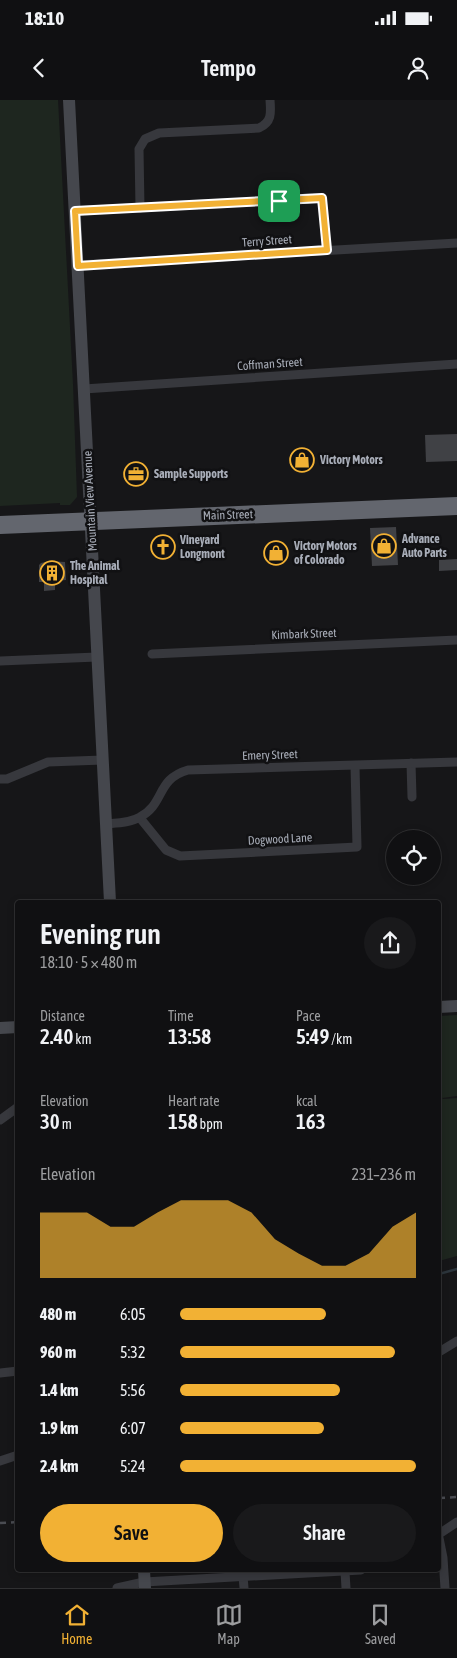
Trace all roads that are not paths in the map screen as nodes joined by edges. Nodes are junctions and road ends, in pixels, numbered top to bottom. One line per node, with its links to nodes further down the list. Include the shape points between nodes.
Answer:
1 (69, 100): 4 (street, Mountain View Avenue)
2 (270, 100): 3 (street, via 270,118 265,126 259,128 158,133 145,139 139,150)
3 (140, 208): 4 (street); 6 (street, via 322,198)
4 (75, 211): 7 (street, Mountain View Avenue)
5 (457, 243): 6 (street, Terry Street)
6 (327, 250): 7 (street, Terry Street)
7 (78, 266): 9 (street, Mountain View Avenue)
8 (457, 364): 9 (street, Coffman Street)
9 (84, 389): 11 (street, Mountain View Avenue)
10 (457, 506): 11 (highway, Main Street)
11 (91, 521): 12 (highway, Main Street); 15 (street, Mountain View Avenue)
12 (0, 525)
13 (457, 640): 14 (street, Kimbark Street)
14 (152, 654)
15 (98, 657): 16 (street); 17 (street, Mountain View Avenue)
16 (0, 662)
17 (103, 760): 21 (street, via 48,762); 24 (street, Mountain View Avenue)
18 (457, 762): 19 (street, Emery Street)
19 (411, 763): 20 (street, Emery Street); 22 (street)
20 (354, 766): 23 (street, Emery Street, via 188,770 168,780 155,803); 23 (street, Dogwood Lane, via 357,847 180,856 166,850)
21 (0, 779)
22 (412, 797)
23 (140, 818): 24 (street)
24 (106, 824): 25 (street, Mountain View Avenue)
25 (110, 900)
26 (457, 1006): 27 (street)
27 (441, 1007)
28 (15, 1027): 29 (street)
29 (0, 1028)
30 (15, 1109): 31 (street)
31 (0, 1120)
32 (457, 1340): 33 (street)
33 (441, 1351)
34 (15, 1371): 35 (street)
35 (0, 1373)
36 (15, 1456): 37 (street)
37 (0, 1461)
38 (457, 1522): 39 (street)
39 (441, 1534)
40 (441, 1547): 47 (street)
41 (345, 1572): 42 (street); 46 (street)
42 (244, 1576): 43 (street); 45 (street)
43 (144, 1580): 44 (street)
44 (117, 1588)
45 (244, 1588)
46 (346, 1588)
47 (445, 1588)

